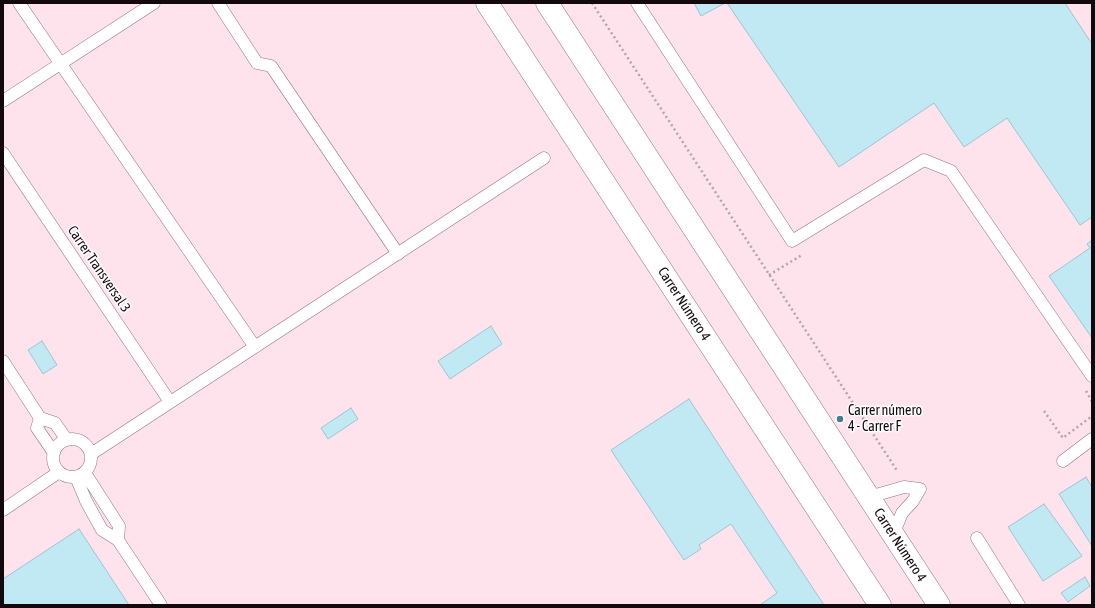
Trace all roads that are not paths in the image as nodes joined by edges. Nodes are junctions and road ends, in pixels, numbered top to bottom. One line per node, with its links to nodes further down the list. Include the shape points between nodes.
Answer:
1 (19, 3): 7 (lane)
2 (154, 3): 7 (lane)
3 (218, 3): 11 (lane, via 258,63 271,66)
4 (488, 3): 29 (street, Carrer Número 4)
5 (547, 3): 24 (street, Carrer Número 4)
6 (637, 3): 14 (lane, via 792,241 924,160 951,172)
7 (61, 64): 8 (lane); 12 (lane)
8 (3, 101)
9 (3, 153): 15 (lane, Carrer Transversal 3)
10 (544, 158): 11 (lane)
11 (398, 254): 12 (lane)
12 (255, 347): 15 (lane)
13 (3, 361): 16 (lane)
14 (1092, 376)
15 (170, 402): 20 (lane)
16 (40, 418): 18 (lane, via 55,423); 19 (lane, via 37,428)
17 (1092, 439): 21 (lane)
18 (67, 440): 19 (lane, via 59,445); 20 (lane, via 80,441)
19 (54, 453): 22 (lane, via 54,463)
20 (91, 454): 23 (lane, via 91,464)
21 (1063, 461)
22 (59, 472): 23 (lane, via 66,477); 25 (lane)
23 (80, 475): 28 (lane, via 86,501 102,530 118,540)
24 (869, 497): 26 (street, Carrer Número 4); 26 (lane, via 904,487 920,489 902,512)
25 (3, 510)
26 (893, 535): 30 (street, Carrer Número 4)
27 (976, 538): 31 (lane)
28 (161, 605)
29 (880, 605)
30 (939, 605)
31 (1019, 605)

